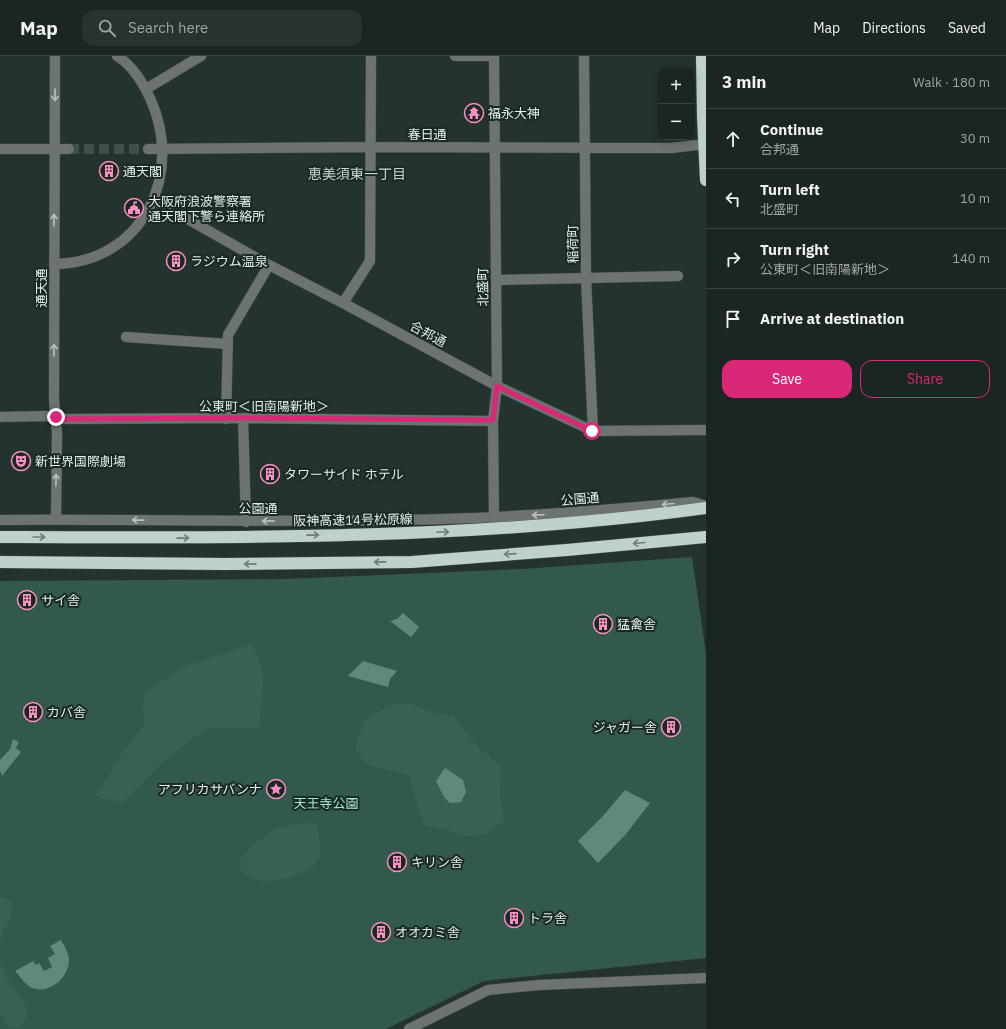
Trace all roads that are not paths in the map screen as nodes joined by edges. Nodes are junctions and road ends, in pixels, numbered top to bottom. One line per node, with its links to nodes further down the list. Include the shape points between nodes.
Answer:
1 (55, 56): 17 (street, 通天通, one-way to 17)
2 (117, 56): 9 (street, via 138,76)
3 (201, 56): 9 (street)
4 (371, 56): 11 (street)
5 (455, 56): 6 (street)
6 (494, 56): 12 (street, 北盛町)
7 (584, 56): 14 (street, 稲荷町)
8 (702, 56): 10 (highway)
9 (146, 89): 13 (street, via 158,118)
10 (706, 144): 14 (street, 春日通, via 671,148); 19 (highway)
11 (370, 147): 12 (street, 春日通); 13 (street, 春日通); 26 (street, via 370,261)
12 (495, 147): 14 (street, 春日通); 25 (street, 北盛町)
13 (163, 148): 16 (street, 春日通); 20 (street, via 159,187)
14 (585, 148): 24 (street, 稲荷町)
15 (0, 149): 17 (street)
16 (148, 149)
17 (54, 150): 18 (street); 21 (street, 通天通, one-way to 17)
18 (69, 150)
19 (706, 180)
20 (154, 200): 21 (street, via 134,230 120,243 102,254 79,261); 22 (street, 合邦通)
21 (54, 264): 31 (street, 通天通, one-way to 21)
22 (269, 265): 26 (street, 合邦通); 28 (street, via 228,335)
23 (678, 276): 24 (street)
24 (586, 278): 25 (street); 36 (street, 稲荷町)
25 (496, 280): 29 (street, 北盛町)
26 (343, 303): 29 (street, 合邦通)
27 (126, 338): 28 (street)
28 (228, 344): 33 (street)
29 (497, 386): 34 (street, 北盛町); 36 (street, 合邦通)
30 (0, 417): 31 (street, 公東町＜旧南陽新地＞)
31 (56, 417): 33 (street, 公東町＜旧南陽新地＞); 39 (street, 通天通, one-way to 31)
32 (243, 418): 33 (street, 公東町＜旧南陽新地＞); 34 (street, 公東町＜旧南陽新地＞); 41 (street)
33 (226, 419)
34 (493, 420): 38 (street, 北盛町)
35 (706, 430): 36 (street, 合邦通)
36 (592, 431)
37 (706, 507): 38 (street, 公園通, one-way to 38, via 693,502); 42 (highway, 阪神高速14号松原線, one-way to 37, via 174,538 488,530 566,524)
38 (494, 517): 41 (street, 公園通, one-way to 41)
39 (56, 519): 40 (street, 公園通); 41 (street, 公園通, one-way to 39)
40 (0, 520)
41 (246, 522)
42 (0, 536)
43 (706, 537): 44 (highway, one-way to 44, via 412,562)
44 (0, 562)
45 (706, 978): 46 (street, via 539,985 488,990)
46 (409, 1029)

